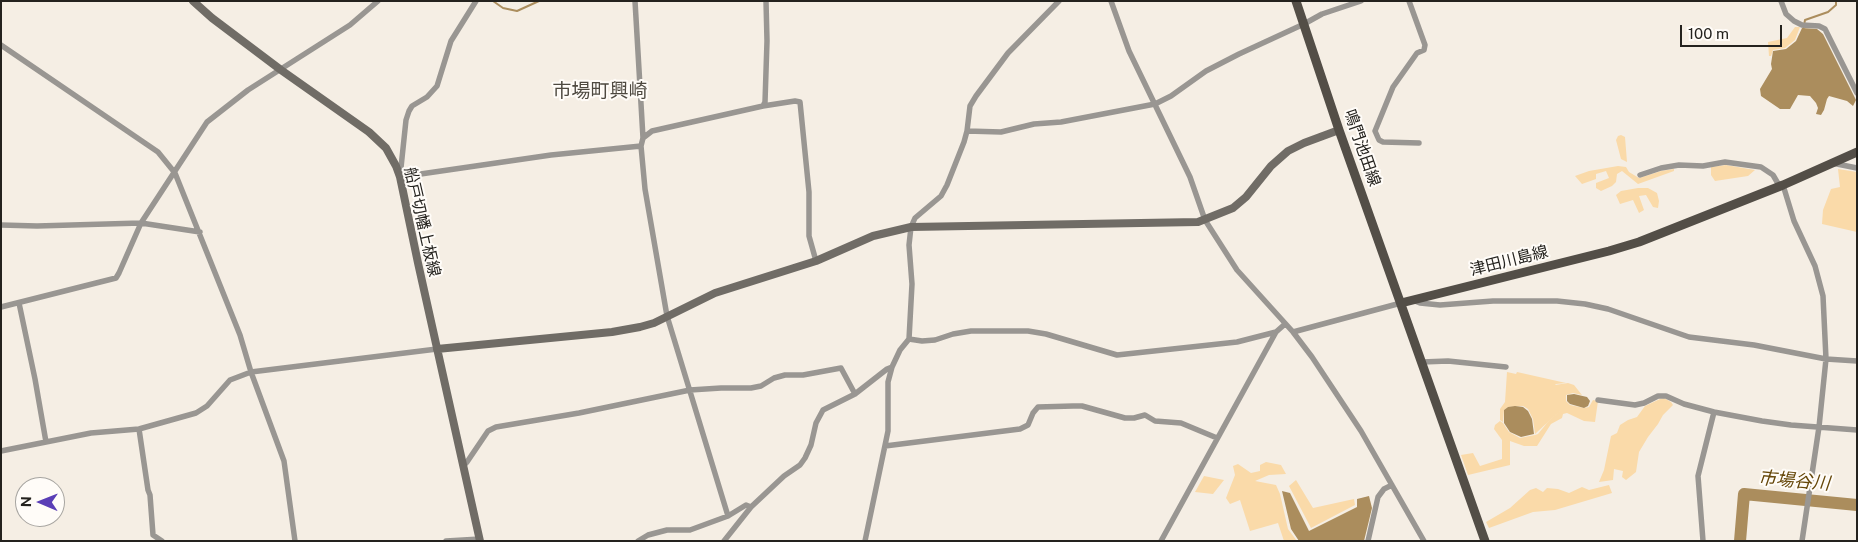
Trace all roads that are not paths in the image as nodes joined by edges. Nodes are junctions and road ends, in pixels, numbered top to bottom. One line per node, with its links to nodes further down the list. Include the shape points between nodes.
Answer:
1 (193, 1): 14 (street, 船戸切幡上板線)
2 (378, 1): 14 (street, via 350,25)
3 (476, 1): 27 (street, via 451,41 437,86 409,111)
4 (635, 1): 20 (street)
5 (766, 1): 17 (street)
6 (1111, 1): 16 (street, via 1129,51)
7 (1296, 1): 12 (main road, 鳴門池田線)
8 (1360, 1): 12 (street)
9 (1409, 1): 21 (street, via 1424,50 1417,53 1392,87 1374,131 1383,142)
10 (1782, 1): 15 (street, via 1786,14 1794,21 1825,29)
11 (1056, 2): 19 (street, via 1008,53 976,96 968,114)
12 (1304, 24): 16 (street, via 1206,70); 18 (main road, 鳴門池田線)
13 (1, 45): 26 (street, via 158,152)
14 (282, 70): 26 (street, via 248,90 208,122); 27 (street, 船戸切幡上板線, via 369,132 386,148)
15 (1856, 91)
16 (1155, 104): 19 (street, via 1001,132); 30 (street, via 1190,177)
17 (763, 106): 20 (street, via 652,131); 35 (street, via 800,102 809,192 809,236)
18 (1339, 130): 30 (street, via 1288,151 1233,208); 38 (main road, 鳴門池田線)
19 (968, 131): 33 (street, via 941,196 915,218)
20 (643, 138): 22 (street)
21 (1419, 143)
22 (641, 146): 27 (street); 40 (street, via 645,189)
23 (1857, 152): 24 (main road, 津田川島線)
24 (1832, 163): 25 (street); 29 (main road, 津田川島線)
25 (1857, 168)
26 (175, 172): 31 (street); 34 (street)
27 (400, 176): 45 (street, 船戸切幡上板線)
28 (1640, 176): 29 (street, via 1661,168 1724,162 1762,167)
29 (1782, 186): 36 (main road, 津田川島線, via 1617,249); 46 (street, via 1815,266 1823,296)
30 (1205, 220): 33 (street, via 1190,223); 41 (street, via 1237,270)
31 (141, 223): 32 (street); 34 (street); 37 (street, via 116,278)
32 (1, 225)
33 (911, 227): 35 (street, via 873,236); 44 (street)
34 (200, 232): 51 (street)
35 (816, 261): 40 (street, via 715,293)
36 (1413, 300): 38 (main road, 津田川島線); 46 (street, via 1440,305 1502,301 1585,304 1689,337)
37 (19, 303): 39 (street); 60 (street)
38 (1402, 303): 43 (street); 48 (main road)
39 (1, 307)
40 (667, 316): 45 (street, via 640,327 612,332); 52 (street)
41 (1285, 324): 42 (street); 43 (street)
42 (1276, 332): 44 (street, via 1237,342 1117,356 1028,331 971,331 936,340); 59 (street)
43 (1293, 332): 64 (street, via 1361,431)
44 (909, 339): 50 (street)
45 (437, 349): 51 (street); 63 (street, 船戸切幡上板線)
46 (1826, 359): 47 (street); 56 (street)
47 (1857, 361)
48 (1422, 362): 49 (street); 77 (main road)
49 (1506, 366)
50 (892, 368): 53 (street); 61 (street, via 888,382)
51 (251, 372): 57 (street, via 230,380 207,406 196,412); 69 (street, via 284,461)
52 (690, 390): 53 (street, via 751,388 785,375 840,368); 63 (street, via 496,427 488,430); 66 (street)
53 (855, 394): 65 (street, via 824,410 800,465)
54 (1598, 400): 55 (street, via 1635,405 1666,396)
55 (1714, 412): 56 (street); 78 (street, via 1698,476)
56 (1819, 427): 58 (street); 79 (street)
57 (139, 429): 60 (street, via 91,433); 68 (street, via 153,535)
58 (1857, 430)
59 (1217, 438): 61 (street, via 1188,425 1155,421 1145,416 1125,418 1072,406 1038,407 1028,426 1020,429); 74 (street)
60 (46, 442): 62 (street)
61 (885, 446): 73 (street)
62 (1, 451)
63 (463, 466): 67 (street, 船戸切幡上板線)
64 (1392, 485): 75 (street, via 1378,497); 76 (street)
65 (751, 507): 66 (street, via 746,505); 72 (street)
66 (728, 516): 71 (street, via 690,530 666,530)
67 (480, 540): 70 (street)
68 (162, 541)
69 (295, 541)
70 (446, 541)
71 (638, 541)
72 (724, 541)
73 (865, 541)
74 (1161, 541)
75 (1368, 541)
76 (1424, 541)
77 (1485, 541)
78 (1703, 541)
79 (1802, 541)

